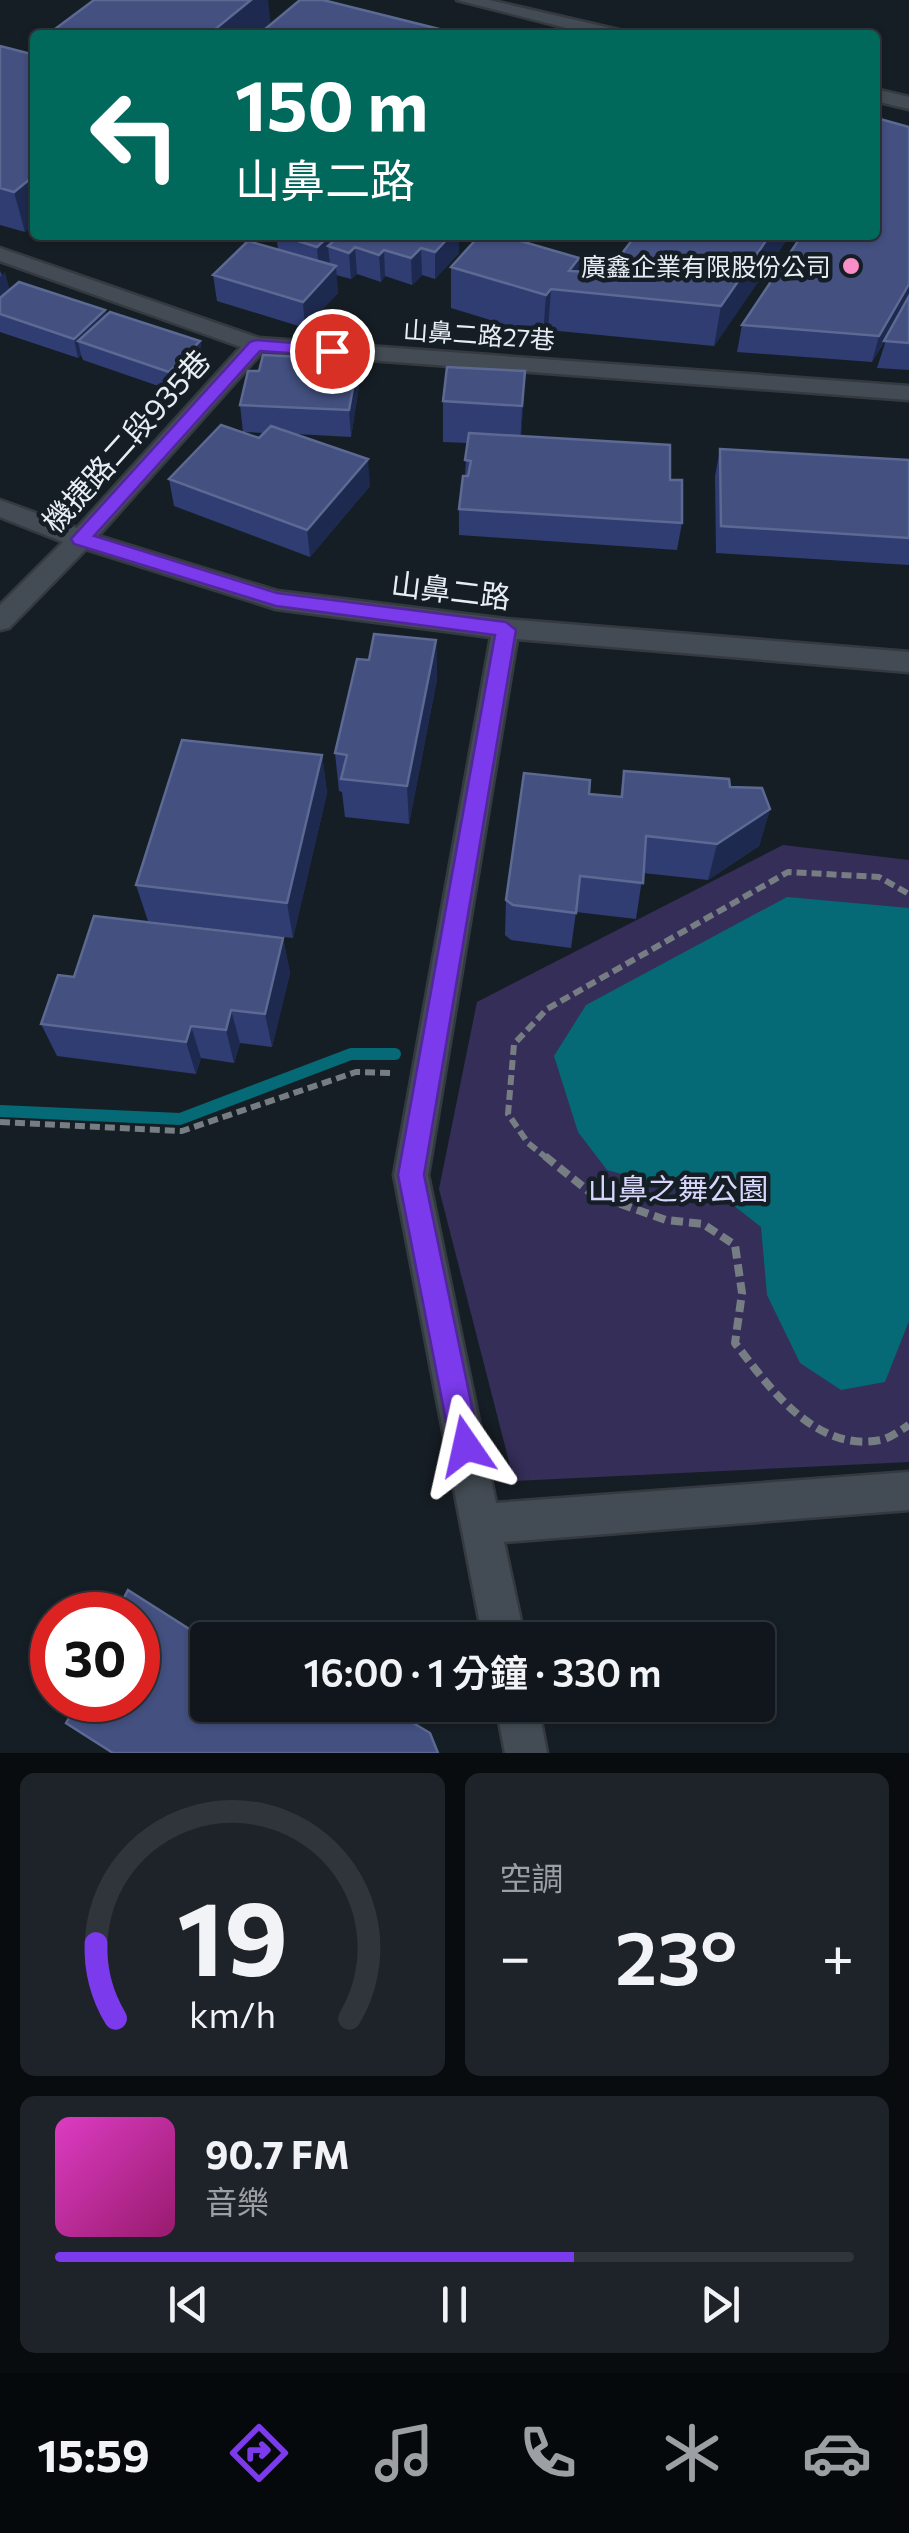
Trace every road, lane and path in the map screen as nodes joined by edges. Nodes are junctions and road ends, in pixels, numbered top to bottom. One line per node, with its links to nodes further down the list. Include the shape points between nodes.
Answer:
1 (466, 0): 2 (street)
2 (551, 28)
3 (880, 96): 4 (street)
4 (909, 103)
5 (0, 254): 6 (street, 山鼻二路27巷)
6 (256, 346): 7 (street, 山鼻二路27巷); 9 (street, 機捷路二段935巷)
7 (909, 393)
8 (0, 508): 9 (street, 山鼻二路)
9 (81, 539): 10 (street, 機捷路二段935巷); 11 (street, 山鼻二路, via 276,600)
10 (0, 621)
11 (506, 630): 12 (street, 山鼻二路); 14 (street)
12 (909, 662)
13 (909, 894): 16 (path, via 879,877 788,872 547,1009 514,1044 508,1114 528,1143 592,1194 666,1220 703,1224 735,1245 742,1293 735,1343 786,1408 843,1439 882,1440)
14 (428, 1075): 15 (path, via 356,1072 182,1131); 18 (street, via 411,1175)
15 (0, 1122)
16 (909, 1425)
17 (909, 1491): 18 (street)
18 (481, 1524): 19 (street)
19 (500, 1622)
20 (520, 1722): 21 (street)
21 (526, 1753)

